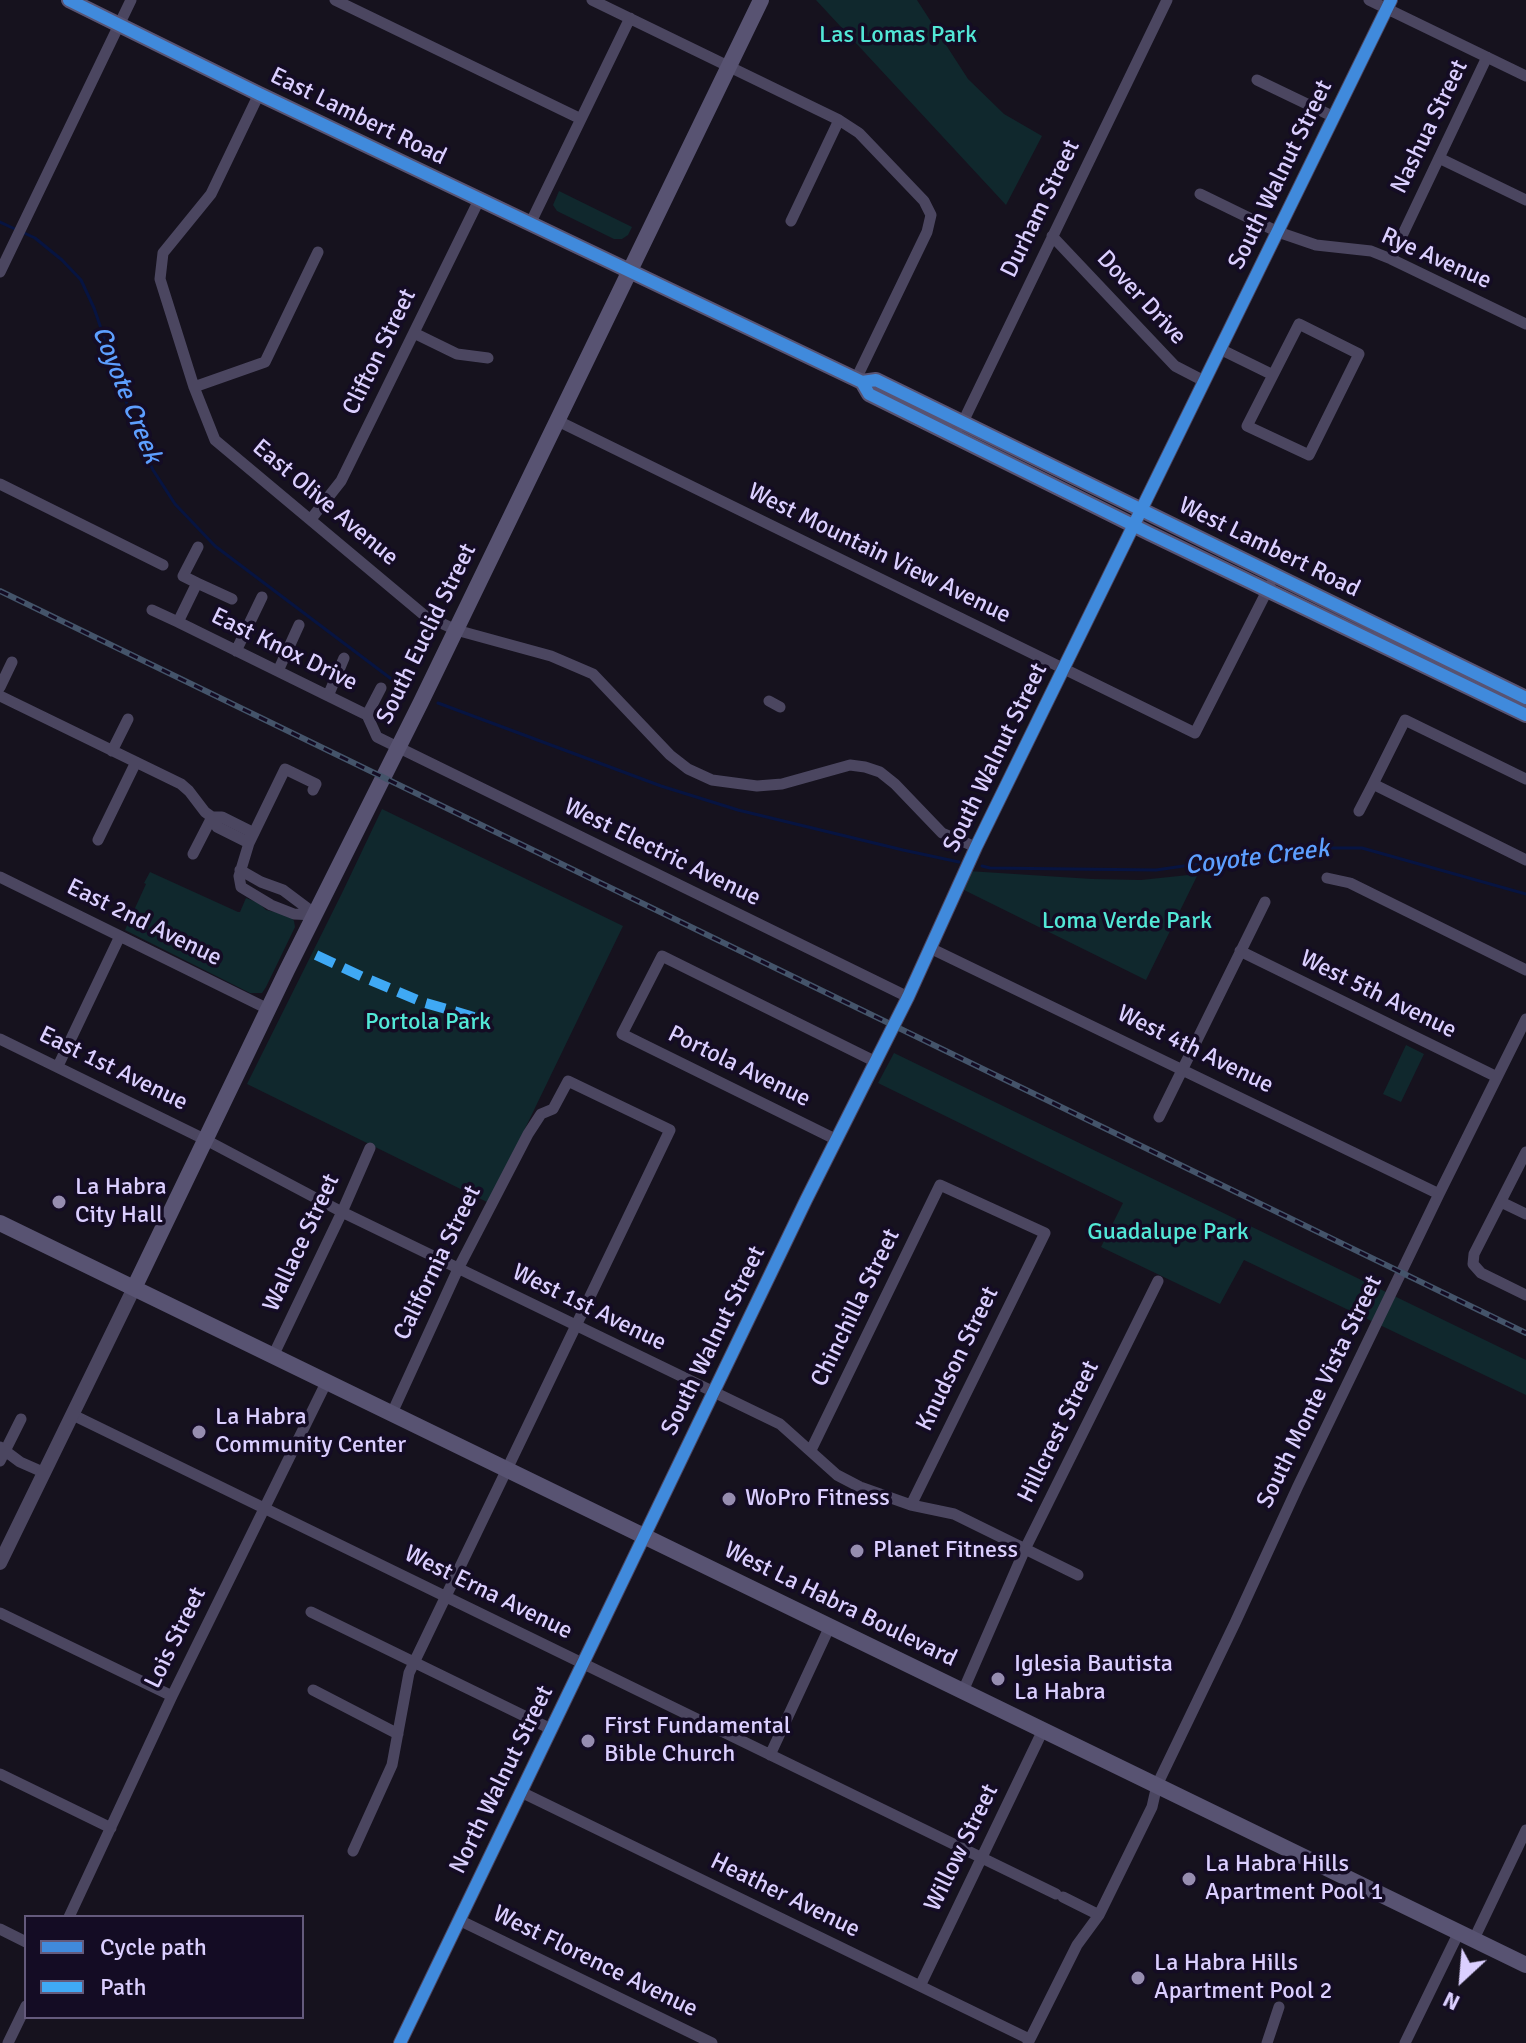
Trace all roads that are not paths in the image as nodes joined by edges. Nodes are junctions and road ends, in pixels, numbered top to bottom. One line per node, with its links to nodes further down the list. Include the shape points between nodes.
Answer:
1 (69, 0): 10 (main road, East Lambert Road)
2 (131, 0): 10 (street)
3 (335, 0): 17 (street)
4 (592, 0): 9 (street)
5 (761, 0): 12 (main road, South Euclid Street)
6 (1167, 0): 26 (street, Durham Street)
7 (1369, 0): 8 (street)
8 (1389, 4): 11 (street); 16 (street, South Walnut Street)
9 (630, 18): 12 (street); 17 (street)
10 (118, 25): 15 (main road, East Lambert Road); 30 (street)
11 (1487, 57): 13 (street); 19 (street, Nashua Street)
12 (729, 67): 18 (street); 29 (main road, South Euclid Street)
13 (1526, 76)
14 (1257, 80): 16 (street)
15 (259, 94): 21 (main road, East Lambert Road); 38 (street, East Olive Avenue, via 211,194 163,253 160,279)
16 (1334, 117): 25 (street, South Walnut Street)
17 (581, 119): 24 (street)
18 (839, 120): 23 (street); 36 (street, via 859,133 931,215)
19 (1439, 158): 22 (street); 28 (street, Nashua Street)
20 (1200, 194): 25 (street, Rye Avenue)
21 (479, 200): 24 (main road, East Lambert Road); 32 (street, Clifton Street)
22 (1526, 200)
23 (791, 221)
24 (530, 224): 29 (main road, East Lambert Road)
25 (1278, 232): 28 (street, Rye Avenue); 33 (street, South Walnut Street)
26 (1052, 236): 37 (street, Dover Drive, via 1175,366); 40 (street, Durham Street)
27 (318, 252): 38 (street, via 265,362)
28 (1391, 259): 31 (street, Rye Avenue)
29 (630, 271): 36 (main road, West Lambert Road); 39 (main road, South Euclid Street)
30 (0, 272)
31 (1526, 324)
32 (414, 333): 34 (street, via 457,354); 43 (street, Clifton Street, via 341,481)
33 (1220, 349): 35 (street); 37 (street, South Walnut Street)
34 (488, 358)
35 (1273, 375): 35 (street, via 1247,426 1309,455 1359,354 1299,324)
36 (859, 380): 40 (main road, West Lambert Road, via 869,394)
37 (1204, 381): 42 (street, South Walnut Street)
38 (194, 387): 43 (street, East Olive Avenue, via 215,440)
39 (558, 421): 53 (main road, South Euclid Street); 57 (street, West Mountain View Avenue)
40 (959, 430): 42 (main road, West Lambert Road)
41 (0, 484): 45 (street)
42 (1138, 518): 47 (main road, West Lambert Road); 57 (street, South Walnut Street)
43 (311, 519): 53 (street, East Olive Avenue, via 424,615)
44 (198, 547): 46 (street, East Knox Drive, via 183,576)
45 (163, 565)
46 (197, 583): 49 (street); 51 (street, East Knox Drive)
47 (1271, 583): 57 (street, West Mountain View Avenue, via 1195,733); 63 (main road, West Lambert Road); 65 (main road, West Lambert Road)
48 (262, 597): 54 (street)
49 (232, 599)
50 (152, 610): 51 (street)
51 (178, 622): 54 (street, East Knox Drive)
52 (299, 625): 58 (street)
53 (456, 630): 67 (main road, South Euclid Street); 77 (street, East Olive Avenue, via 551,656 593,674 670,755 712,780 782,784 850,765 865,767 895,784 942,833)
54 (236, 651): 58 (street, East Knox Drive)
55 (344, 658): 62 (street)
56 (12, 662): 59 (street)
57 (1064, 670): 77 (street, South Walnut Street)
58 (278, 671): 62 (street, East Knox Drive)
59 (0, 687)
60 (381, 688): 64 (street)
61 (0, 696): 68 (street)
62 (328, 696): 64 (street, East Knox Drive)
63 (1526, 698)
64 (367, 715): 67 (street, East Knox Drive, via 377,737)
65 (1526, 715)
66 (128, 719): 68 (street)
67 (398, 748): 84 (main road, South Euclid Street); 89 (street, West Electric Avenue)
68 (112, 751): 69 (street)
69 (136, 762): 74 (street, via 181,784); 76 (street)
70 (1526, 779): 71 (street, via 1405,720)
71 (1373, 784): 73 (street); 79 (street)
72 (313, 790): 75 (street, via 316,784 285,769)
73 (1359, 811)
74 (212, 817): 75 (street, via 222,817); 78 (street)
75 (252, 838): 80 (street)
76 (98, 840)
77 (976, 847): 86 (street, South Walnut Street)
78 (193, 854)
79 (1526, 860)
80 (240, 870): 84 (street, via 283,890); 84 (street, via 241,887 247,891 294,914)
81 (0, 877): 85 (street, East 2nd Avenue)
82 (1327, 878): 88 (street, via 1350,883)
83 (1265, 902): 87 (street)
84 (315, 915): 90 (main road, South Euclid Street)
85 (120, 936): 90 (street, East 2nd Avenue); 94 (street)
86 (930, 948): 89 (street, South Walnut Street); 95 (street, West 4th Avenue)
87 (1240, 951): 95 (street); 96 (street, West 5th Avenue)
88 (1526, 970)
89 (908, 997): 93 (street, South Walnut Street)
90 (268, 1009): 98 (main road, South Euclid Street)
91 (1526, 1019): 96 (street, South Monte Vista Street)
92 (0, 1039): 94 (street, East 1st Avenue)
93 (876, 1062): 99 (street, South Walnut Street); 99 (street, Portola Avenue, via 662,956 622,1034)
94 (58, 1066): 98 (street, East 1st Avenue)
95 (1183, 1069): 97 (street); 102 (street, West 4th Avenue)
96 (1497, 1077): 102 (street, South Monte Vista Street)
97 (1159, 1117)
98 (206, 1140): 104 (street, West 1st Avenue); 110 (main road, South Euclid Street)
99 (837, 1140): 115 (street, South Walnut Street)
100 (370, 1148): 104 (street, Wallace Street)
101 (1526, 1152): 103 (street)
102 (1439, 1194): 143 (street, South Monte Vista Street)
103 (1501, 1202): 105 (street); 111 (street, via 1473,1264)
104 (342, 1212): 108 (street, West 1st Avenue); 113 (street, Wallace Street)
105 (1526, 1214)
106 (0, 1223): 110 (main road, West La Habra Boulevard)
107 (1045, 1233): 119 (street, Chinchilla Street, via 940,1185); 123 (street, Knudson Street)
108 (458, 1269): 112 (street, West 1st Avenue); 112 (street, California Street, via 528,1134 541,1114 553,1109 568,1081 670,1130); 116 (street, California Street)
109 (1158, 1281): 126 (street, Hillcrest Street)
110 (134, 1288): 113 (main road, West La Habra Boulevard); 117 (street)
111 (1526, 1295)
112 (576, 1326): 115 (street, West 1st Avenue); 121 (street)
113 (273, 1356): 114 (main road, West La Habra Boulevard)
114 (327, 1381): 116 (main road, West La Habra Boulevard); 124 (street, Lois Street)
115 (714, 1393): 119 (street, West 1st Avenue, via 780,1424); 125 (street, South Walnut Street)
116 (392, 1413): 121 (main road, West La Habra Boulevard)
117 (73, 1415): 122 (street); 124 (street, West Erna Avenue)
118 (21, 1419): 120 (street)
119 (811, 1450): 123 (street, West 1st Avenue, via 837,1475)
120 (2, 1453): 122 (street)
121 (507, 1469): 125 (main road, West La Habra Boulevard); 129 (street)
122 (45, 1473): 127 (street)
123 (911, 1505): 126 (street, West 1st Avenue, via 954,1514)
124 (264, 1509): 129 (street, West Erna Avenue); 137 (street, Lois Street)
125 (644, 1536): 132 (main road, West La Habra Boulevard); 134 (street, North Walnut Street)
126 (1025, 1549): 128 (street, West 1st Avenue); 136 (street, Hillcrest Street)
127 (0, 1563)
128 (1078, 1575)
129 (446, 1598): 133 (street); 134 (street, West Erna Avenue)
130 (311, 1612): 133 (street)
131 (0, 1613): 137 (street)
132 (830, 1626): 136 (main road, West La Habra Boulevard); 141 (street)
133 (414, 1662): 138 (street); 140 (street)
134 (582, 1663): 138 (street, North Walnut Street); 141 (street, West Erna Avenue)
135 (313, 1690): 140 (street)
136 (963, 1691): 139 (main road, West La Habra Boulevard)
137 (172, 1696): 145 (street, Lois Street)
138 (551, 1729): 144 (street, North Walnut Street)
139 (1043, 1730): 143 (main road, West La Habra Boulevard); 148 (street, Willow Street)
140 (398, 1734): 147 (street, via 392,1765)
141 (770, 1755): 148 (street, West Erna Avenue)
142 (0, 1774): 145 (street)
143 (1157, 1785): 150 (street, South Monte Vista Street, via 1152,1807); 153 (main road, West La Habra Boulevard)
144 (521, 1792): 151 (street, North Walnut Street); 156 (street, Heather Avenue)
145 (111, 1828): 149 (street, Lois Street)
146 (1526, 1830): 153 (street)
147 (353, 1851)
148 (981, 1858): 150 (street, West Erna Avenue); 156 (street, Willow Street)
149 (70, 1915)
150 (1099, 1915): 159 (street, South Monte Vista Street, via 1077,1945)
151 (459, 1920): 161 (street, North Walnut Street); 162 (street, West Florence Avenue)
152 (0, 1929): 154 (street)
153 (1466, 1935): 155 (main road, West La Habra Boulevard); 164 (street)
154 (24, 1941)
155 (1526, 1965)
156 (920, 1986): 159 (street, Heather Avenue)
157 (1279, 2007): 163 (street)
158 (24, 2010): 160 (street)
159 (1029, 2041)
160 (8, 2043)
161 (400, 2043)
162 (712, 2043)
163 (1267, 2043)
164 (1405, 2043)

